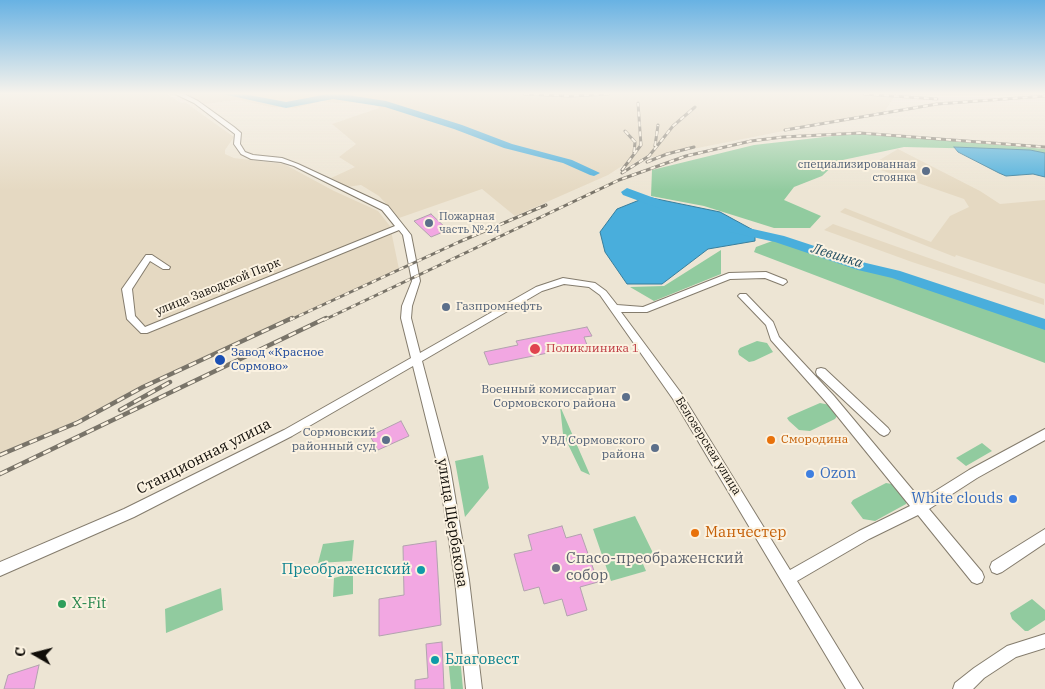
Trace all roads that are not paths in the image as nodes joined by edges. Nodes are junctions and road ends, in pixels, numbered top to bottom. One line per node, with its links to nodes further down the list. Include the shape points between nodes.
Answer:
1 (229, 126): 2 (street, улица Щербакова, via 238,134 237,144 243,153 296,165 385,208)
2 (401, 226): 3 (street, улица Заводской Парк, via 144,331 130,317 127,289 149,257); 7 (street, улица Щербакова, via 411,249 416,281 406,318)
3 (166, 268)
4 (783, 282): 6 (street, via 766,275 728,276 644,310)
5 (743, 296): 10 (street, via 770,324 774,338)
6 (614, 308): 7 (street, Станционная улица, via 592,285 562,281 539,289); 18 (street, Белозерская улица, via 677,396)
7 (416, 361): 16 (street, Станционная улица, via 288,433 129,513); 20 (street, улица Щербакова, via 452,511)
8 (821, 372): 9 (street)
9 (846, 396): 10 (street); 11 (street)
10 (830, 399): 13 (street)
11 (884, 431)
12 (1045, 434): 13 (street)
13 (921, 507): 17 (street); 18 (street, via 864,535)
14 (1045, 535): 15 (street)
15 (997, 567)
16 (0, 569)
17 (977, 577)
18 (788, 579): 21 (street, Белозерская улица)
19 (1045, 641): 22 (street, via 1012,651)
20 (474, 689)
21 (855, 689)
22 (961, 689)

